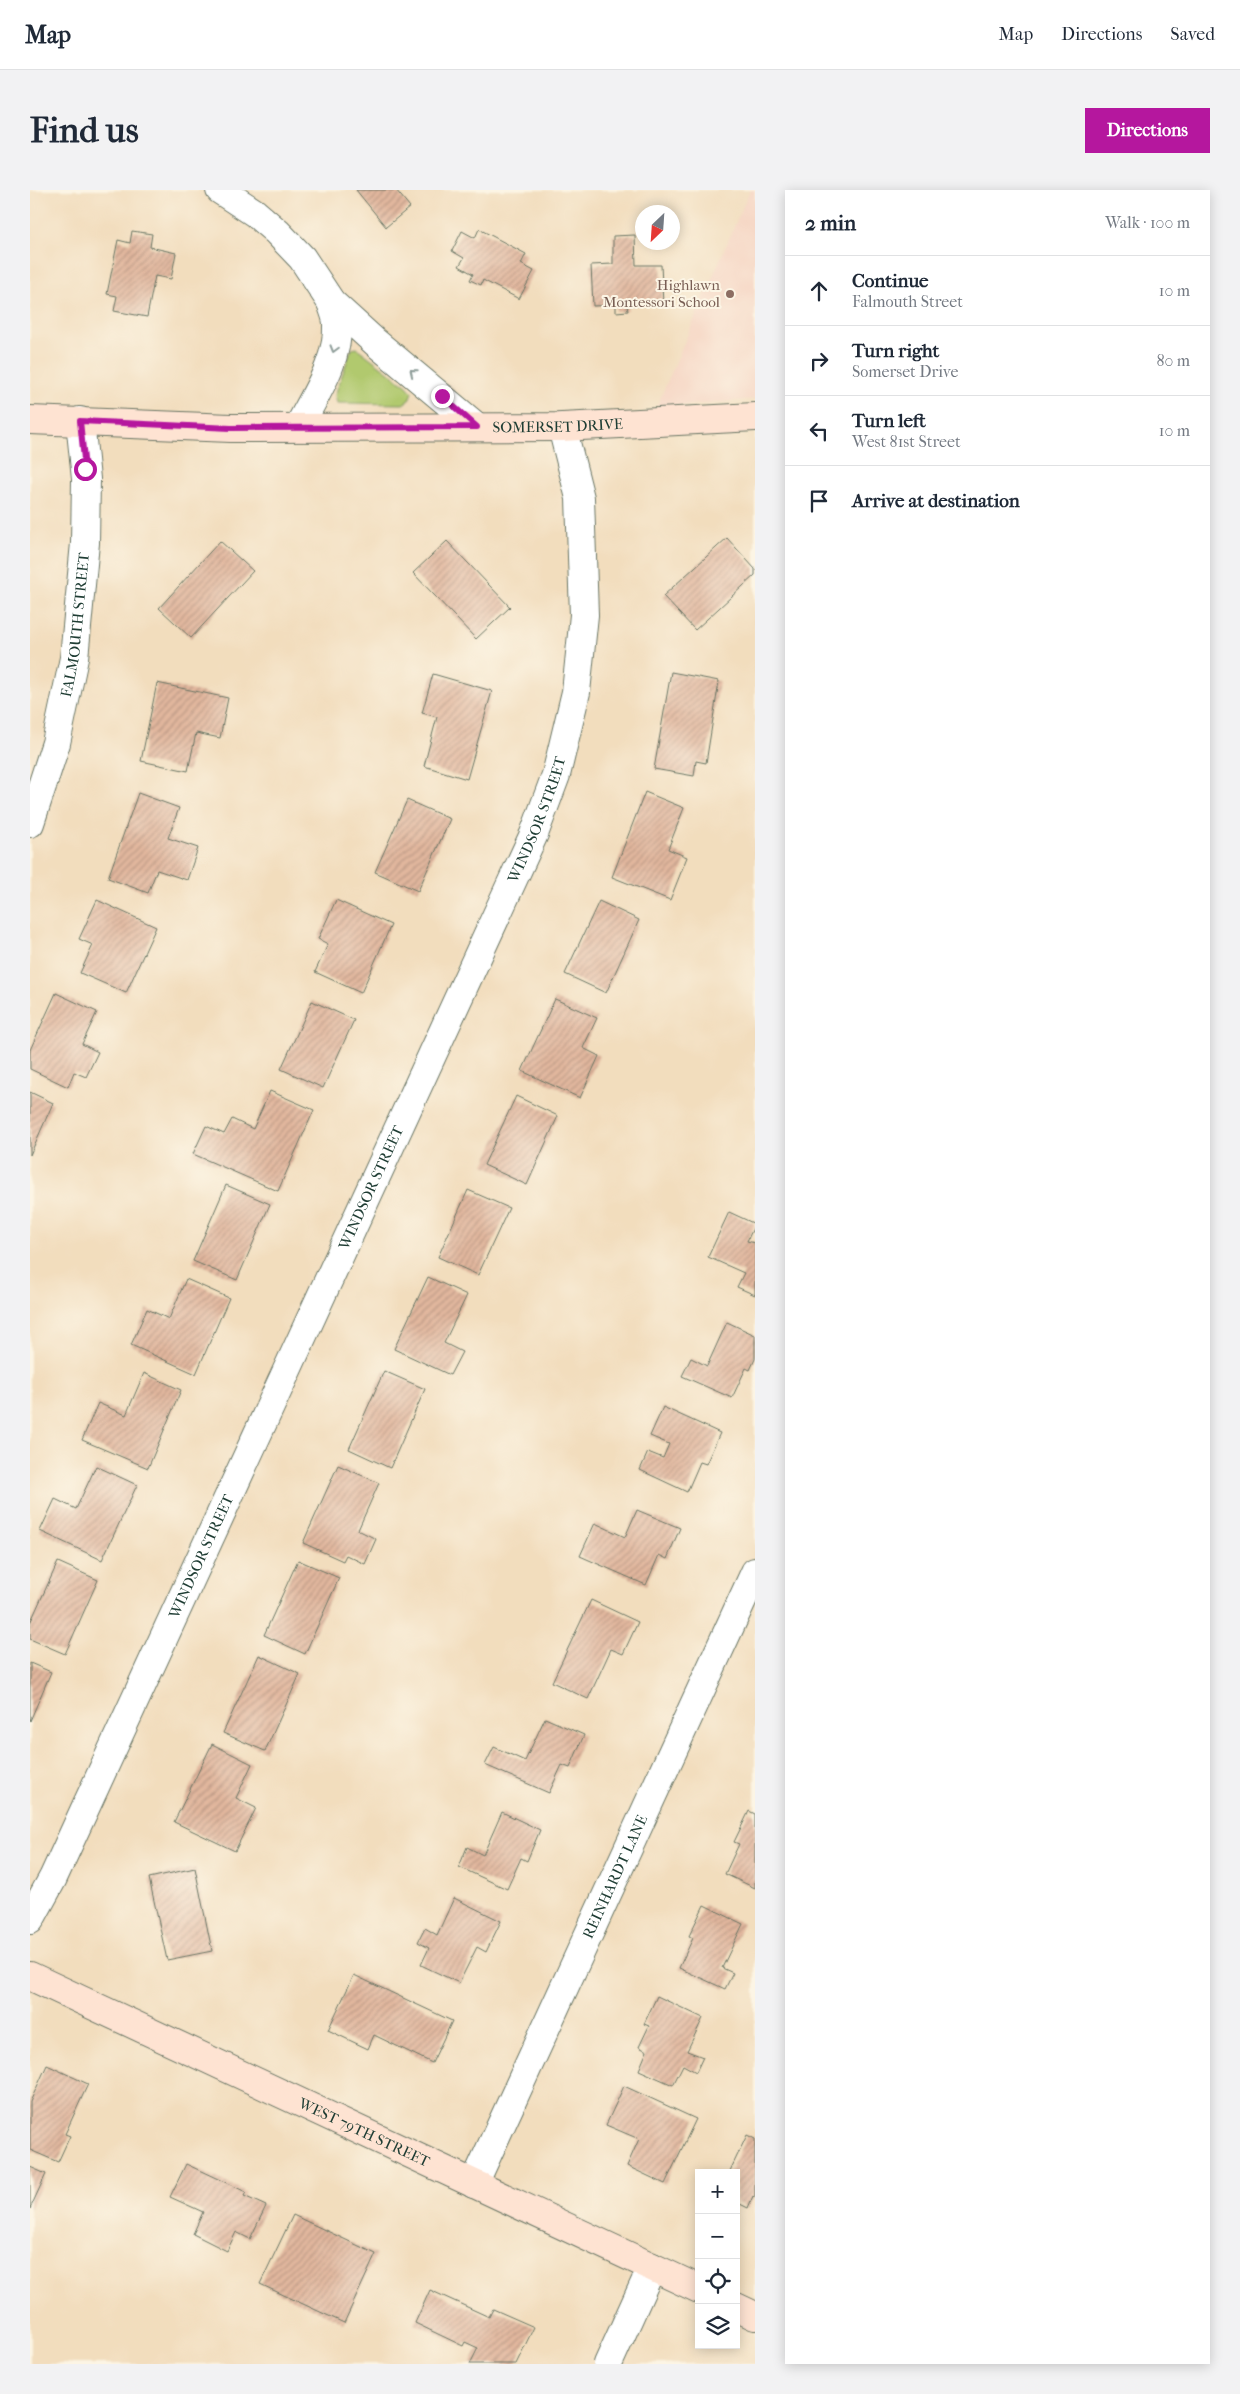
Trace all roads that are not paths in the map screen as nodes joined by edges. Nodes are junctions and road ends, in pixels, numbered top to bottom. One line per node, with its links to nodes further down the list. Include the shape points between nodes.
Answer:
1 (220, 190): 2 (street, via 277,232 302,258)
2 (331, 302): 6 (street, one-way to 6, via 337,322 336,343 328,370); 7 (street, one-way to 2)
3 (755, 417): 8 (street, SOMERSET DRIVE)
4 (30, 420): 5 (street, SOMERSET DRIVE)
5 (80, 421): 6 (street, SOMERSET DRIVE, via 231,428); 9 (street, FALMOUTH STREET, via 86,479 85,543 74,658 56,743)
6 (299, 426): 7 (street, SOMERSET DRIVE)
7 (477, 427): 8 (street, SOMERSET DRIVE)
8 (562, 427): 11 (street, WINDSOR STREET, via 580,498 584,615 576,692 556,775 534,834 57,1869)
9 (30, 823)
10 (755, 1572): 13 (street, REINHARDT LANE)
11 (30, 1920)
12 (30, 1976): 13 (street, WEST 79TH STREET)
13 (474, 2184): 14 (street, WEST 79TH STREET)
14 (652, 2267): 15 (street, WEST 79TH STREET); 18 (street)
15 (695, 2287)
16 (740, 2309): 17 (street)
17 (755, 2316)
18 (608, 2364)

